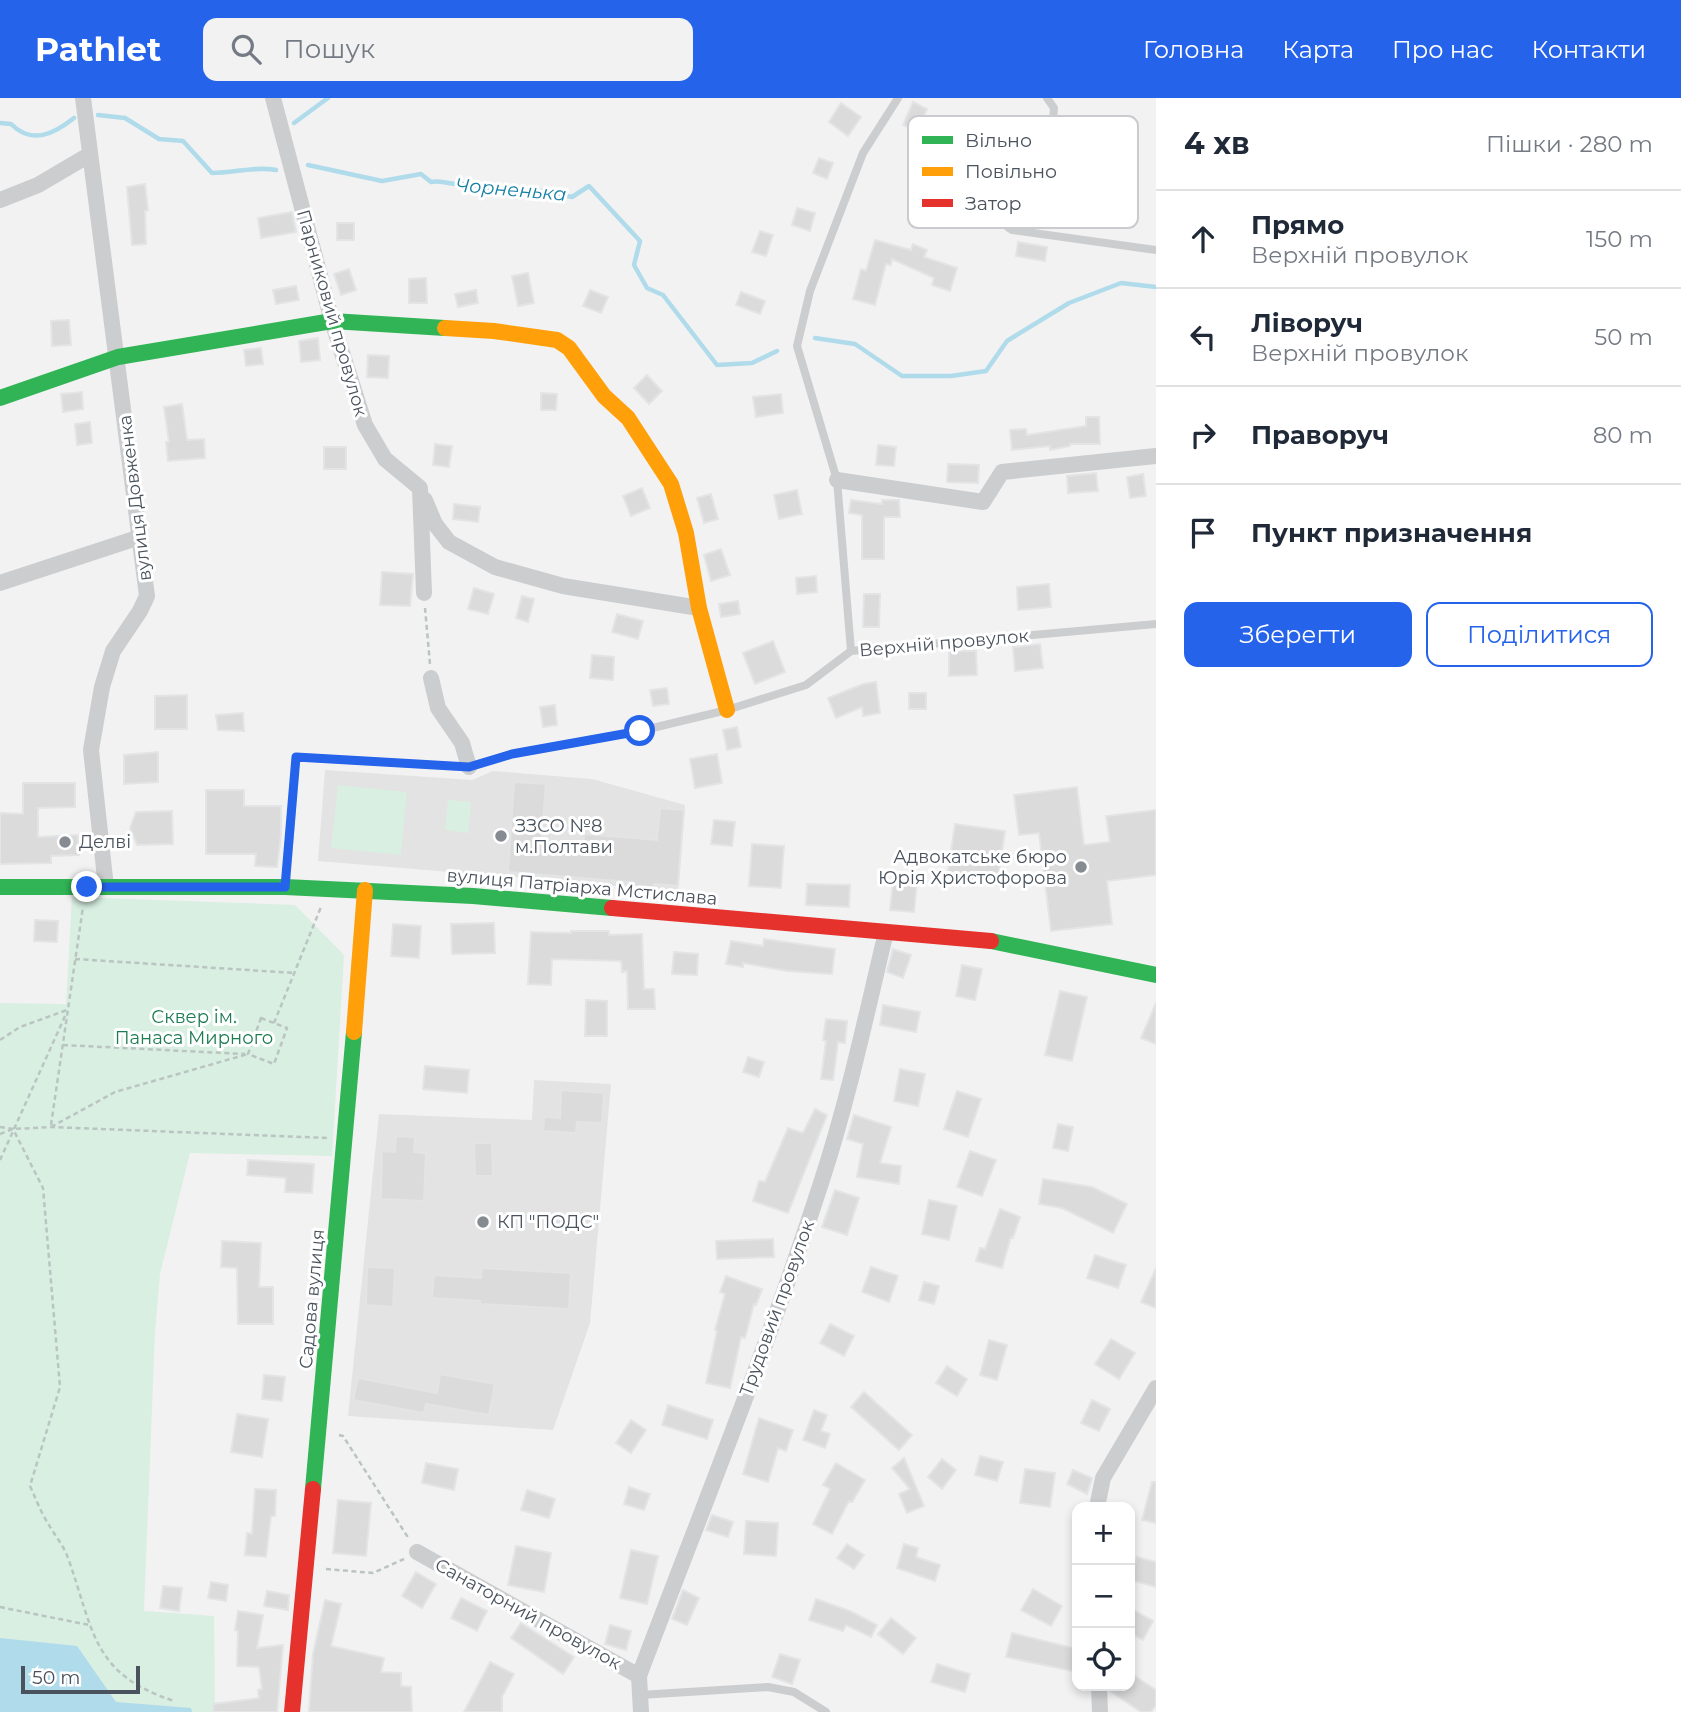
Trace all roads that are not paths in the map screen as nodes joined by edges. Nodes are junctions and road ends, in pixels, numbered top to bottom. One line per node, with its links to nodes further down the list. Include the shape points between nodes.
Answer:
1 (83, 98): 6 (street, вулиця Довженка)
2 (273, 98): 10 (street, Парниковий провулок)
3 (898, 98): 14 (lane, via 863,153 810,291 797,346)
4 (1047, 98): 5 (lane)
5 (1053, 116)
6 (89, 155): 7 (street, via 38,185); 11 (street, вулиця Довженка)
7 (0, 200)
8 (1009, 228): 9 (lane)
9 (1156, 250)
10 (332, 321): 11 (street); 15 (street, Парниковий провулок, via 365,425 385,459); 19 (street, via 494,331 557,340 569,348 604,396 628,418 671,484 686,533)
11 (118, 357): 12 (street); 16 (street, вулиця Довженка)
12 (0, 398)
13 (1156, 456): 14 (street, via 1002,472 983,502)
14 (837, 480): 21 (lane)
15 (420, 488): 18 (street); 19 (street, via 435,524 449,542 495,567 563,586)
16 (140, 537): 17 (street); 26 (street, вулиця Довженка, via 147,596 113,651 91,750)
17 (0, 583)
18 (424, 593)
19 (699, 608): 23 (street)
20 (1156, 624): 21 (lane, Верхній провулок)
21 (852, 651): 23 (lane, Верхній провулок, via 806,685)
22 (432, 678): 24 (street, via 438,708 462,743)
23 (727, 709): 24 (lane, Верхній провулок)
24 (469, 767): 27 (lane, Верхній провулок, via 296,757)
25 (0, 887): 26 (street, вулиця Патріарха Мстислава)
26 (106, 887): 27 (street, вулиця Патріарха Мстислава)
27 (285, 887): 28 (street, вулиця Патріарха Мстислава)
28 (365, 890): 29 (street, вулиця Патріарха Мстислава); 37 (street, Садова вулиця)
29 (886, 932): 30 (street, вулиця Патріарха Мстислава, via 1003,942); 34 (street, Трудовий провулок, via 849,1092 821,1182 767,1339)
30 (1156, 975)
31 (1156, 1388): 32 (street, via 1103,1478)
32 (1098, 1502)
33 (417, 1552): 34 (street, Санаторний провулок)
34 (639, 1675): 36 (street)
35 (1099, 1691): 40 (street)
36 (640, 1695): 38 (street); 39 (lane, via 768,1687 794,1692)
37 (292, 1712)
38 (641, 1712)
39 (826, 1712)
40 (1100, 1712)

